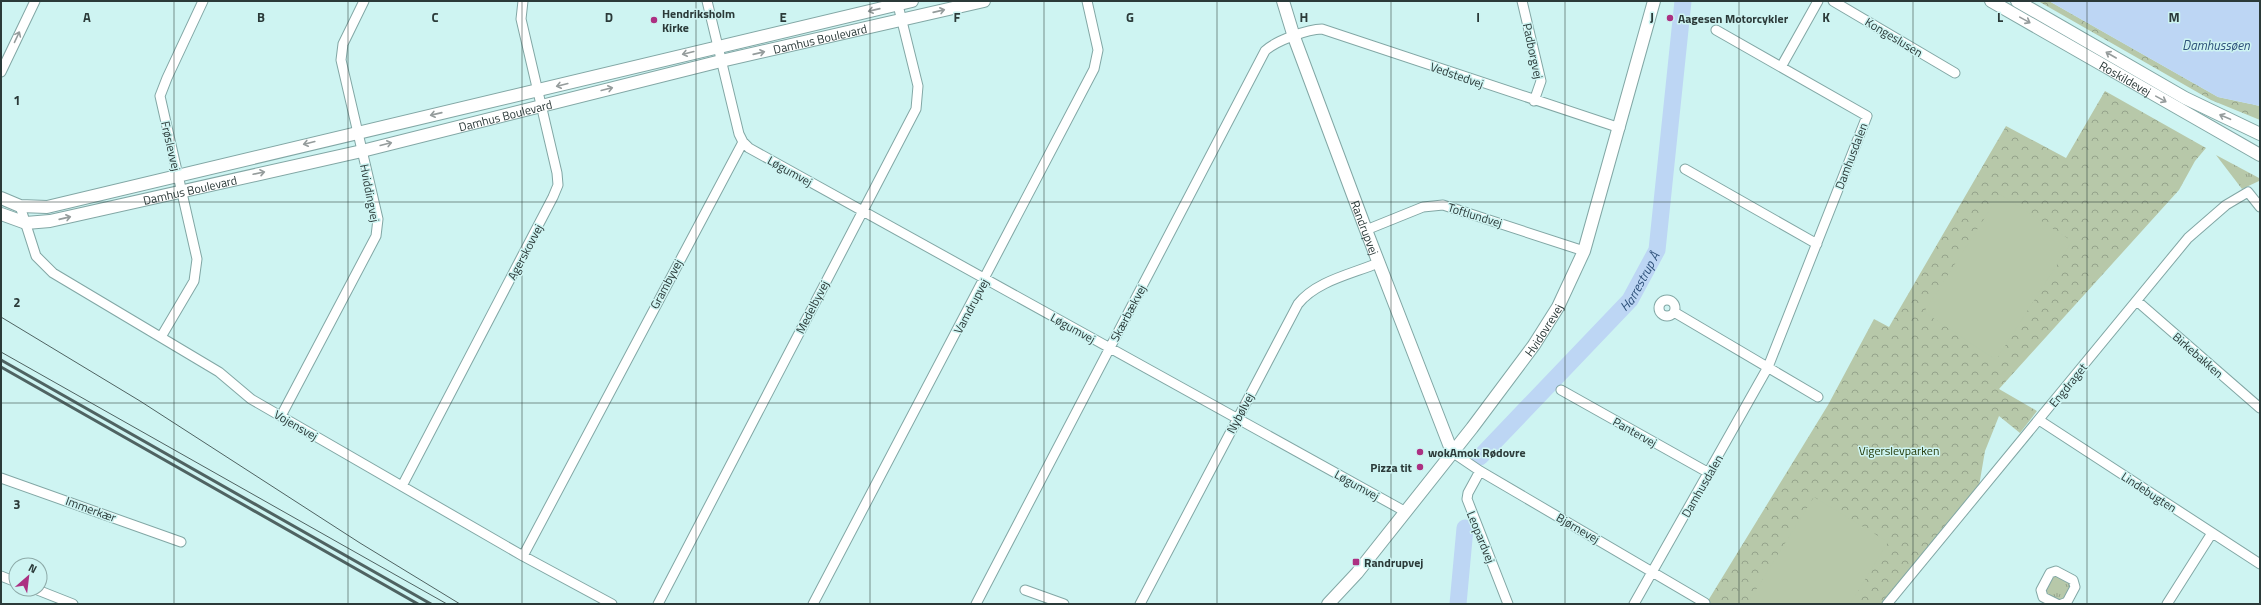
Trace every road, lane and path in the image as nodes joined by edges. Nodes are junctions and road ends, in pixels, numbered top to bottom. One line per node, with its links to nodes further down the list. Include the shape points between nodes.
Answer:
1 (35, 1): 23 (street, one-way to 1)
2 (203, 1): 37 (street, Frøslevvej, via 160,96)
3 (364, 1): 30 (street, Hviddingvej, via 341,51)
4 (523, 1): 25 (street, Agerskovvej, via 521,19)
5 (707, 1): 20 (street)
6 (912, 1): 16 (street, Damhus Boulevard)
7 (984, 1): 17 (street, Damhus Boulevard, one-way to 7)
8 (1087, 1): 49 (street, Vamdrupvej, via 1098,60)
9 (1283, 1): 19 (street, Randrupvej)
10 (1522, 1): 26 (street, Padborgvej, via 1540,81)
11 (1654, 1): 29 (street, Hvidovrevej)
12 (1818, 1): 22 (street)
13 (1833, 1): 24 (street, Kongeslusen)
14 (1990, 1): 28 (street, Roskildevej, one-way to 28)
15 (2017, 1): 31 (street, Roskildevej, one-way to 15, via 2185,98)
16 (897, 3): 17 (street, Medelbyvej); 20 (street, Damhus Boulevard, one-way to 20)
17 (901, 20): 21 (street, Damhus Boulevard, one-way to 17); 42 (street, Medelbyvej, via 918,86 918,102)
18 (1716, 30): 22 (street, Damhusdalen)
19 (1294, 37): 26 (street, Vedstedvej, via 1322,29); 45 (street, Randrupvej); 53 (street, Skærbækvej, via 1274,44 1265,51)
20 (717, 46): 21 (street); 25 (street, Damhus Boulevard, one-way to 25)
21 (721, 62): 27 (street, Damhus Boulevard, one-way to 21); 32 (street)
22 (1781, 67): 46 (street, Damhusdalen, via 1867,116)
23 (1, 72)
24 (1955, 73)
25 (538, 90): 27 (street, Agerskovvej); 30 (street, Damhus Boulevard, one-way to 30)
26 (1534, 101): 29 (street, Vedstedvej)
27 (541, 105): 34 (street, Damhus Boulevard, one-way to 27); 65 (street, Agerskovvej, via 557,173 558,185 554,197)
28 (2189, 113): 33 (street); 35 (street, Roskildevej)
29 (1620, 128): 47 (street, Hvidovrevej)
30 (358, 132): 34 (street, Hviddingvej); 37 (street, Damhus Boulevard, one-way to 37)
31 (2260, 134)
32 (743, 142): 42 (street, Løgumvej, via 756,152); 69 (street, Grambyvej)
33 (2260, 146)
34 (362, 151): 38 (street, Damhus Boulevard, one-way to 34); 58 (street, Hviddingvej, via 378,219 376,236)
35 (2260, 155)
36 (1685, 169): 46 (street)
37 (178, 175): 38 (street, Frøslevvej); 40 (street, Damhus Boulevard, via 47,207)
38 (181, 190): 44 (street, Damhus Boulevard, one-way to 38, via 50,222); 52 (street, Frøslevvej, via 197,259 194,281)
39 (1, 198): 40 (street, Damhus Boulevard)
40 (20, 206): 44 (street, Vojensvej)
41 (2260, 207): 50 (street, Engdraget, via 2248,192 2226,205 2188,238)
42 (863, 211): 49 (street, Løgumvej); 78 (street, Medelbyvej)
43 (1, 214): 44 (street)
44 (26, 223): 52 (street, Vojensvej, via 36,256 53,273)
45 (1366, 230): 47 (street, Toftlundvej, via 1423,208 1443,205); 48 (street, Randrupvej)
46 (1817, 244): 54 (street, Damhusdalen)
47 (1584, 251): 61 (street, Hvidovrevej, via 1558,307 1534,345)
48 (1378, 264): 59 (street, Nybølvej, via 1306,293); 61 (street, Randrupvej)
49 (985, 279): 53 (street, Løgumvej); 79 (street, Vamdrupvej)
50 (2137, 301): 57 (street, Birkebakken); 60 (street, Engdraget)
51 (1674, 312): 54 (street)
52 (161, 337): 58 (street, Vojensvej, via 219,372 251,399)
53 (1110, 348): 59 (street, Løgumvej); 80 (street, Skærbækvej)
54 (1768, 367): 56 (street); 63 (street, Damhusdalen)
55 (1561, 390): 63 (street, Pantervej)
56 (1818, 397)
57 (2260, 408)
58 (281, 416): 65 (street, Vojensvej)
59 (1238, 418): 66 (street, Løgumvej); 82 (street, Nybølvej)
60 (2039, 420): 67 (street, Lindebugten); 86 (street, Engdraget)
61 (1452, 452): 62 (street, Bjørnevej); 66 (street, Hvidovrevej)
62 (1480, 471): 71 (street, Bjørnevej); 84 (street, Leopardvej, via 1467,500)
63 (1709, 473): 71 (street, Damhusdalen)
64 (1, 478): 68 (street, Immerkær)
65 (402, 486): 69 (street, Vojensvej)
66 (1406, 512): 83 (street, Hvidovrevej, via 1357,573)
67 (2212, 533): 70 (street, Lindebugten); 88 (street)
68 (181, 542)
69 (523, 556): 77 (street, Vojensvej)
70 (2260, 564)
71 (1653, 572): 74 (street, Bjørnevej); 85 (street, Damhusdalen)
72 (1025, 590): 81 (street)
73 (48, 594): 76 (street)
74 (1705, 602)
75 (2067, 603): 87 (street, via 2075,587 2073,580 2056,570 2050,573 2041,590 2043,596)
76 (74, 604)
77 (612, 604)
78 (658, 604)
79 (814, 604)
80 (976, 604)
81 (1064, 604)
82 (1140, 604)
83 (1328, 604)
84 (1508, 604)
85 (1634, 604)
86 (1887, 604)
87 (2053, 604)
88 (2168, 604)

